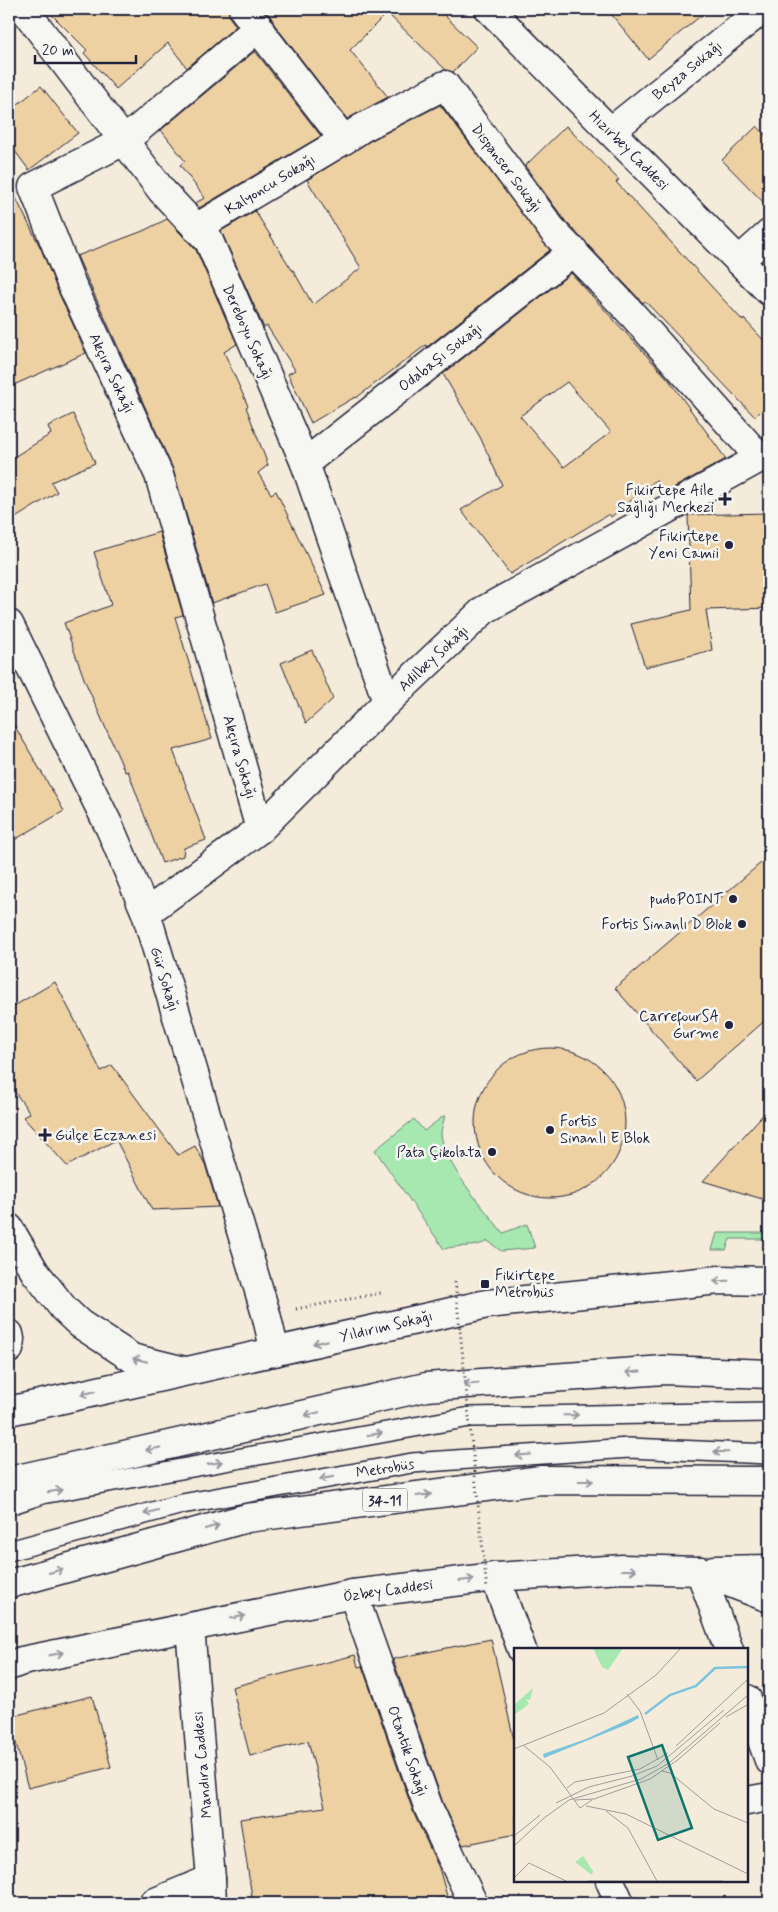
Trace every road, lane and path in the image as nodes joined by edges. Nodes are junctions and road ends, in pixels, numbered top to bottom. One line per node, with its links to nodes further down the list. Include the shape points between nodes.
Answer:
1 (24, 9): 7 (main road, Dereboyu Sokağı)
2 (489, 9): 5 (main road, Hızırbey Caddesi)
3 (763, 9): 5 (main road, Beyza Sokağı)
4 (251, 18): 6 (main road); 7 (main road, Akçıra Sokağı)
5 (611, 131): 11 (main road, Hızırbey Caddesi)
6 (344, 140): 8 (main road, Kalyoncu Sokağı); 10 (main road, Dispanser Sokağı, via 445,85 554,232)
7 (124, 142): 8 (main road, Dereboyu Sokağı); 17 (main road, Akçıra Sokağı, via 34,187 71,283 159,475)
8 (196, 228): 14 (main road, Dereboyu Sokağı, via 209,241)
9 (769, 234): 11 (main road)
10 (574, 252): 13 (main road, Dispanser Sokağı); 14 (main road, Odabaşı Sokağı)
11 (739, 261): 12 (main road, Hızırbey Caddesi)
12 (769, 291)
13 (760, 458): 16 (main road, Adilbey Sokağı, via 484,610)
14 (305, 463): 16 (main road, Dereboyu Sokağı)
15 (9, 624): 18 (main road, Gür Sokağı, via 110,828)
16 (387, 702): 17 (main road, Adilbey Sokağı)
17 (260, 829): 18 (main road, Adilbey Sokağı)
18 (146, 913): 23 (main road, Gür Sokağı)
19 (9, 1228): 29 (main road, one-way to 19, via 132,1358 80,1324 35,1272)
20 (769, 1281): 26 (main road, Yıldırım Sokağı, one-way to 26, via 719,1280 486,1304)
21 (455, 1282): 41 (path, bridge)
22 (383, 1293): 23 (path)
23 (266, 1314): 26 (main road, Gür Sokağı)
24 (9, 1334): 25 (main road)
25 (9, 1349)
26 (276, 1352): 29 (main road, Yıldırım Sokağı)
27 (769, 1367): 28 (main road)
28 (664, 1370): 30 (main road); 34 (main road, one-way to 34, via 426,1387)
29 (187, 1371): 31 (main road, Yıldırım Sokağı, one-way to 31)
30 (769, 1374)
31 (9, 1411)
32 (769, 1412): 36 (lane, one-way to 32, via 42,1494 470,1417)
33 (769, 1454): 37 (lane, Metrobüs, one-way to 37, via 629,1448 412,1463 182,1504)
34 (9, 1481)
35 (769, 1481): 40 (main road, 34-11, one-way to 35, via 247,1518 541,1480)
36 (9, 1505)
37 (9, 1551)
38 (769, 1569): 39 (main road)
39 (700, 1571): 41 (main road, Özbey Caddesi, one-way to 39, via 623,1569); 43 (main road, Özbey Caddesi); 46 (main road)
40 (9, 1584)
41 (491, 1584): 42 (main road, Özbey Caddesi, one-way to 41); 45 (main road)
42 (353, 1594): 44 (main road, Özbey Caddesi, one-way to 42); 55 (main road, Otantik Sokağı, via 429,1809)
43 (769, 1598)
44 (190, 1627): 47 (main road, Özbey Caddesi, one-way to 44); 53 (main road, Mandıra Caddesi)
45 (521, 1648)
46 (728, 1648)
47 (9, 1666)
48 (748, 1702): 49 (main road)
49 (769, 1760)
50 (769, 1797): 51 (main road)
51 (748, 1801)
52 (610, 1882): 56 (main road)
53 (211, 1891): 54 (main road)
54 (153, 1903)
55 (473, 1903)
56 (620, 1903)

